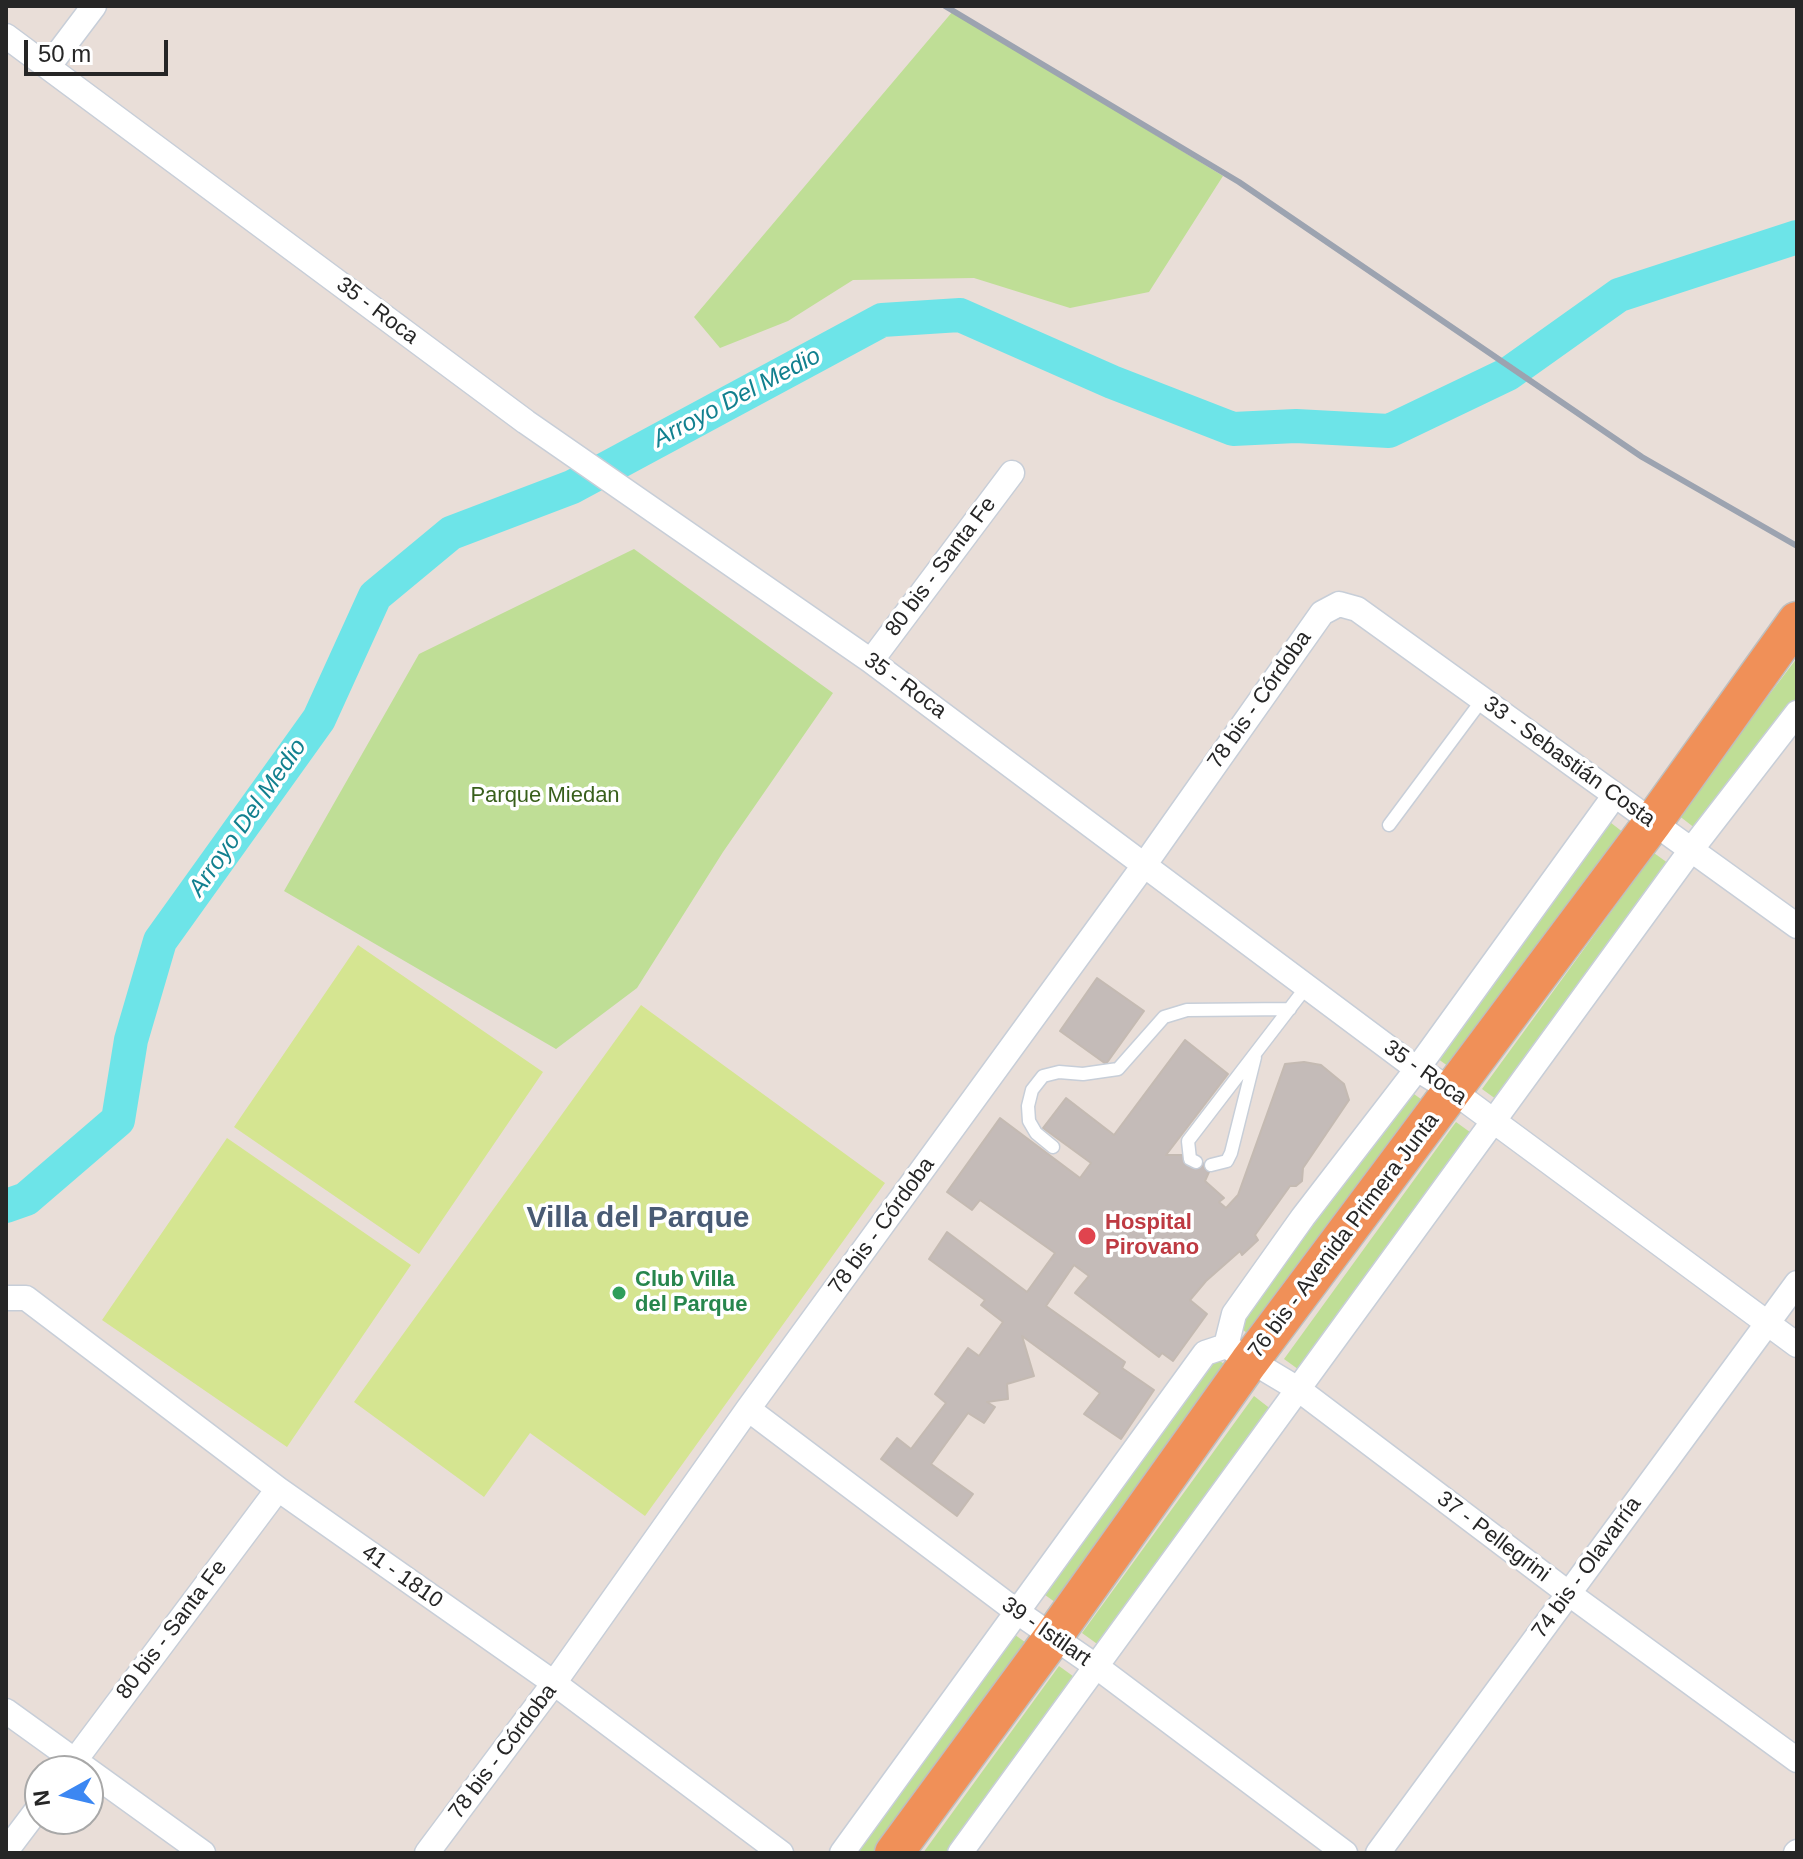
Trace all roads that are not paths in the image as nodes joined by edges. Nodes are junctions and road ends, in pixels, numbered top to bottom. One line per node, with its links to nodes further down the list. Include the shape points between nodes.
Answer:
1 (94, 6): 3 (street)
2 (6, 36): 3 (street, 35 - Roca)
3 (48, 67): 7 (street, 35 - Roca, via 526,422)
4 (1012, 473): 7 (street, 80 bis - Santa Fe)
5 (1339, 604): 8 (street, 33 - Sebastián Costa, via 1357,609); 14 (street, 78 bis - Córdoba, via 1322,613)
6 (1797, 621): 11 (highway, 76 bis - Avenida Primera Junta)
7 (871, 661): 14 (street, 35 - Roca)
8 (1482, 700): 10 (street, 33 - Sebastián Costa); 12 (lane)
9 (1797, 713): 13 (street)
10 (1615, 795): 11 (street, 33 - Sebastián Costa); 19 (street, 76 bis - Avenida Primera Junta)
11 (1653, 822): 13 (street, 33 - Sebastián Costa); 20 (highway, 76 bis - Avenida Primera Junta)
12 (1389, 825)
13 (1691, 850): 15 (street, 33 - Sebastián Costa); 21 (street)
14 (1145, 864): 16 (street, 35 - Roca); 31 (street, 78 bis - Córdoba)
15 (1797, 926)
16 (1307, 986): 17 (lane); 19 (street, 35 - Roca)
17 (1290, 1009): 18 (lane); 22 (lane, via 1187,1010 1164,1017 1118,1069 1043,1076 1032,1090 1029,1121)
18 (1257, 1051): 23 (lane, via 1188,1141 1190,1159); 24 (lane, via 1231,1153 1227,1161)
19 (1417, 1069): 20 (street, 35 - Roca); 29 (street, 76 bis - Avenida Primera Junta, via 1234,1314)
20 (1453, 1091): 21 (street, 35 - Roca); 29 (highway, 76 bis - Avenida Primera Junta)
21 (1494, 1123): 27 (street, 35 - Roca); 30 (street)
22 (1053, 1147)
23 (1196, 1162)
24 (1211, 1165)
25 (1797, 1283): 27 (street, 74 bis - Olavarría)
26 (16, 1298): 32 (street, 41 - 1810)
27 (1767, 1324): 28 (street, 35 - Roca); 33 (street, 74 bis - Olavarría)
28 (1797, 1345)
29 (1238, 1354): 30 (street, 37 - Pellegrini); 34 (street, 76 bis - Avenida Primera Junta, via 1205,1353); 35 (highway, 76 bis - Avenida Primera Junta)
30 (1298, 1389): 33 (street, 37 - Pellegrini); 36 (street)
31 (748, 1409): 34 (street, 39 - Istilart); 37 (street, 78 bis - Córdoba)
32 (278, 1489): 37 (street, 41 - 1810); 40 (street, 80 bis - Santa Fe)
33 (1568, 1593): 41 (street, 37 - Pellegrini); 52 (street, 74 bis - Olavarría)
34 (1016, 1611): 35 (street, 39 - Istilart); 48 (street, 76 bis - Avenida Primera Junta)
35 (1053, 1637): 36 (street, 39 - Istilart); 49 (highway, 76 bis - Avenida Primera Junta)
36 (1097, 1667): 50 (street); 51 (street, 39 - Istilart)
37 (554, 1683): 46 (street, 78 bis - Córdoba); 47 (street, 41 - 1810)
38 (6, 1711): 39 (street)
39 (58, 1755)
40 (79, 1755)
41 (1797, 1760)
42 (104, 1788): 45 (street)
43 (24, 1827): 44 (street)
44 (6, 1851)
45 (203, 1853)
46 (427, 1853)
47 (781, 1853)
48 (842, 1853)
49 (894, 1853)
50 (960, 1853)
51 (1345, 1853)
52 (1378, 1853)

